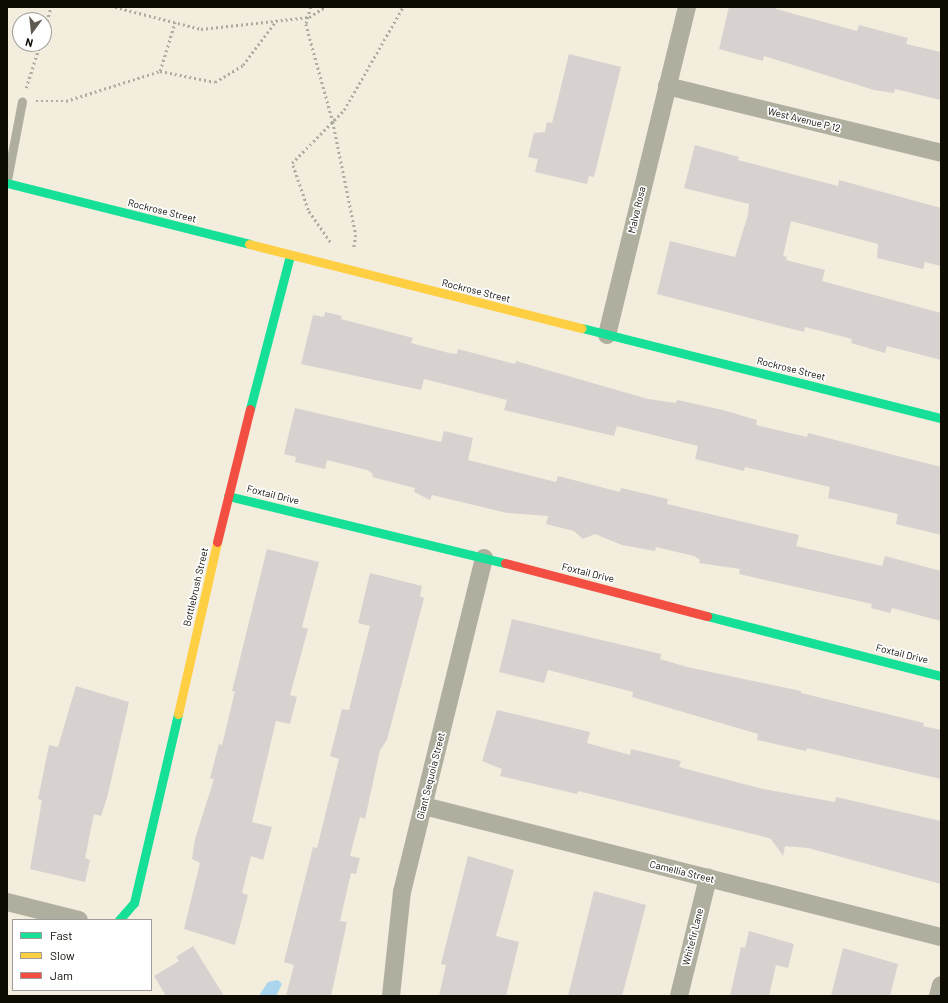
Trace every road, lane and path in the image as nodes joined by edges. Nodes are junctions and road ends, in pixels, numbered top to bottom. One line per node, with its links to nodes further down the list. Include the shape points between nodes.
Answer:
1 (115, 7): 8 (path)
2 (311, 7): 6 (path)
3 (324, 7): 6 (path)
4 (403, 7): 13 (path, via 344,110)
5 (687, 7): 11 (street, Malva Rosa)
6 (309, 17): 7 (path); 13 (path, via 306,24)
7 (276, 20): 8 (path, via 201,29); 10 (path, via 243,65 215,82)
8 (175, 22): 10 (path)
9 (38, 52): 12 (path)
10 (160, 71): 12 (path, via 66,101)
11 (667, 86): 14 (street, West Avenue P 12); 18 (street, Malva Rosa)
12 (22, 102): 15 (lane)
13 (333, 122): 17 (path, via 356,235); 17 (path, via 292,164 308,210)
14 (941, 154)
15 (7, 181): 16 (street, Rockrose Street)
16 (290, 255): 17 (street, Rockrose Street); 20 (street, Bottlebrush Street)
17 (350, 270): 18 (street, Rockrose Street)
18 (607, 335): 19 (street, Rockrose Street)
19 (941, 418)
20 (228, 496): 21 (street, Foxtail Drive); 27 (street, Bottlebrush Street, via 134,903)
21 (484, 558): 22 (street, Foxtail Drive); 23 (street, Giant Sequoia Street)
22 (941, 676)
23 (424, 806): 24 (street, Camellia Street); 30 (street, Giant Sequoia Street, via 402,892)
24 (708, 878): 28 (street, Camellia Street); 31 (street, Whitefir Lane)
25 (7, 902): 26 (street)
26 (74, 919)
27 (120, 919)
28 (941, 937)
29 (941, 985): 32 (street)
30 (391, 996)
31 (679, 996)
32 (938, 996)

